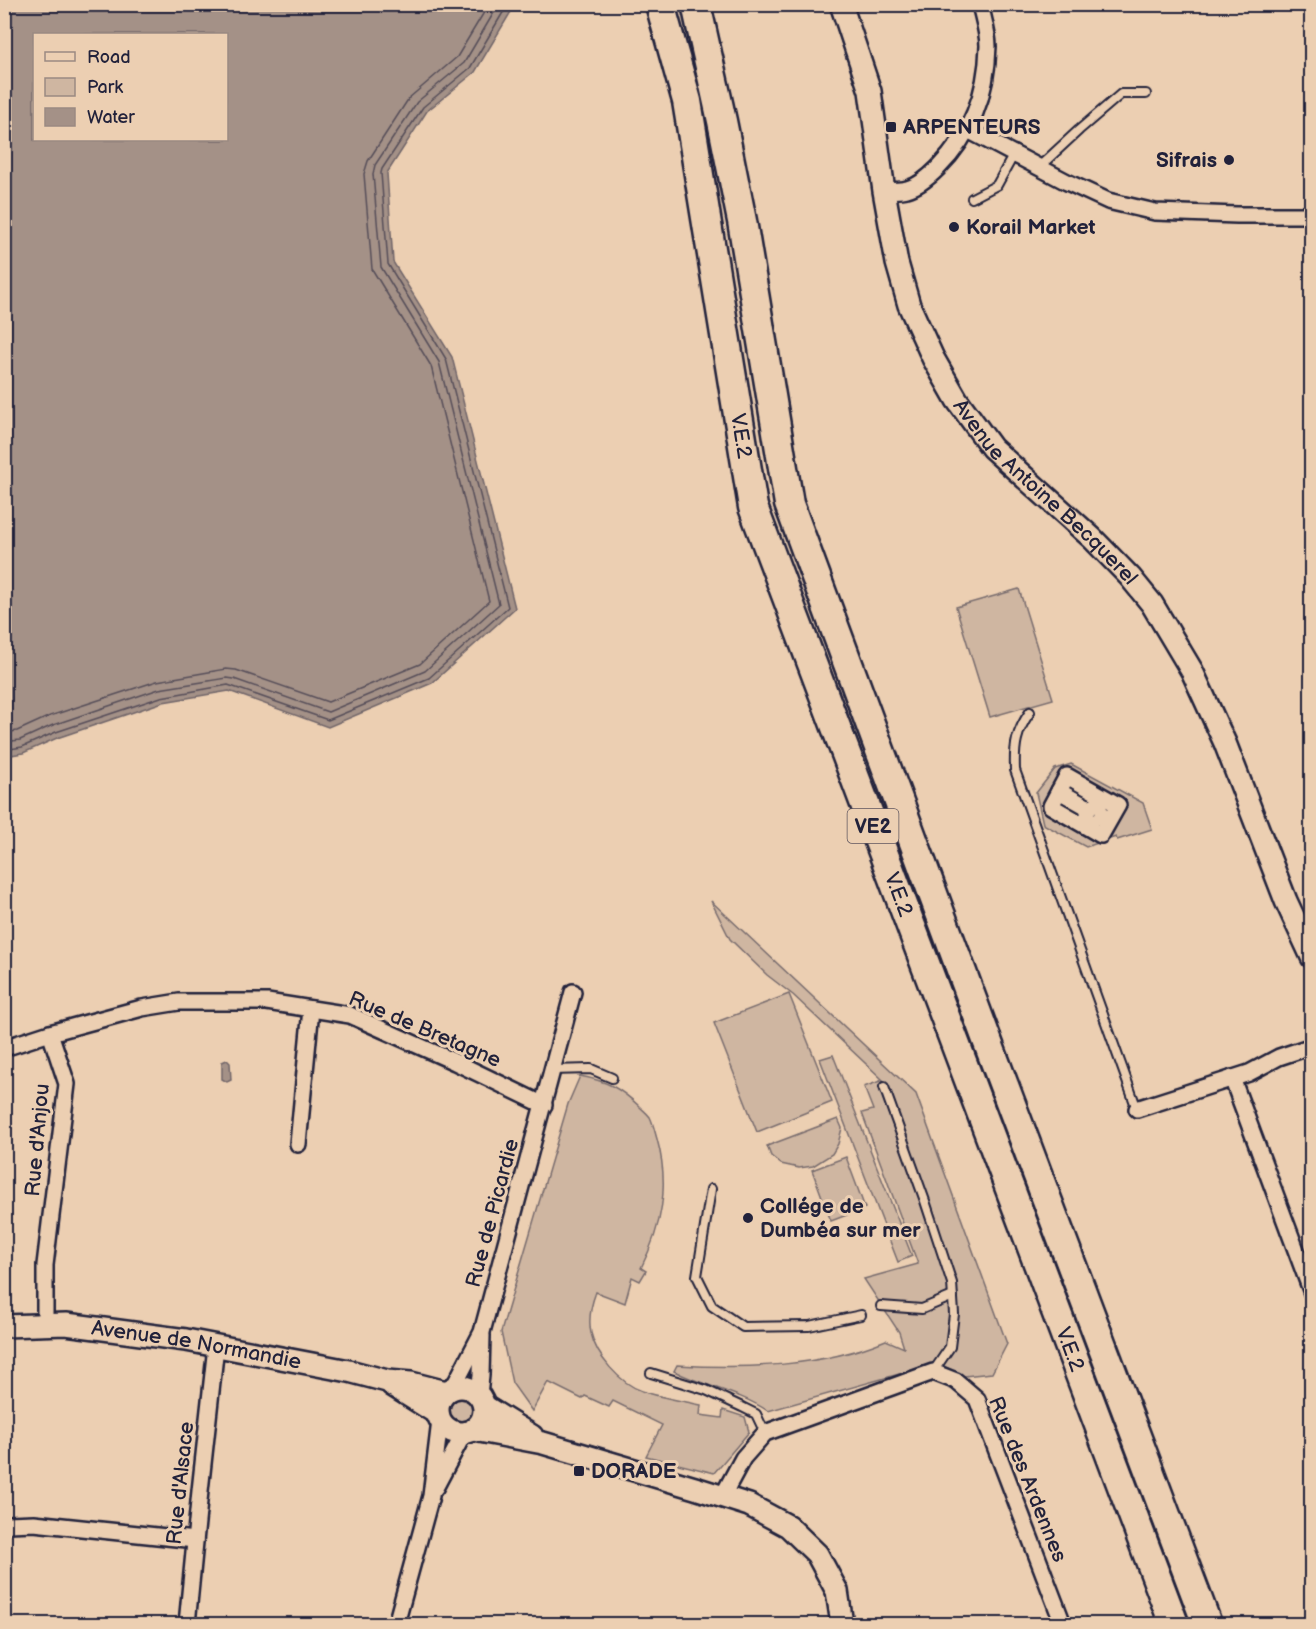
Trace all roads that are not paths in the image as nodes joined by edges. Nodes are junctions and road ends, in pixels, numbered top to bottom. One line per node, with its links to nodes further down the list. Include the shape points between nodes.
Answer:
1 (660, 4): 51 (highway, V.E.2 / VE2, via 687,101 753,507)
2 (696, 4): 50 (highway, V.E.2 / VE2, via 742,221 789,504)
3 (841, 4): 9 (street, Avenue Antoine Becquerel, via 870,91)
4 (980, 4): 6 (street, via 988,44 984,83)
5 (1146, 94): 8 (lane, via 1121,94)
6 (968, 130): 7 (street); 9 (street, via 931,175 907,189)
7 (1014, 154): 8 (street); 10 (lane, via 997,185)
8 (1039, 167): 11 (street, via 1108,201 1155,212)
9 (884, 191): 15 (street, Avenue Antoine Becquerel, via 909,305 933,358 992,448 1092,538 1152,604 1192,671 1220,733)
10 (972, 198)
11 (1311, 215)
12 (1030, 712): 26 (lane, via 1014,746 1015,770)
13 (1066, 795): 14 (street); 14 (street, via 1051,806 1064,814); 14 (street, via 1067,776 1081,784)
14 (1097, 813)
15 (1311, 957)
16 (573, 992): 21 (street, Rue de Picardie)
17 (311, 1009): 18 (street, Rue de Bretagne, via 267,1002 179,1002); 25 (street, Rue de Bretagne, via 350,1015); 27 (street)
18 (50, 1033): 20 (street, Rue de Bretagne); 33 (street, Rue d'Anjou, via 67,1084 45,1265)
19 (1311, 1046): 23 (street)
20 (4, 1048)
21 (551, 1070): 22 (lane, via 591,1069); 25 (street, Rue de Picardie)
22 (612, 1078)
23 (1232, 1078): 26 (street); 29 (street)
24 (884, 1087): 30 (lane, via 948,1269)
25 (544, 1105): 35 (street, Rue de Picardie)
26 (1137, 1109)
27 (298, 1144)
28 (711, 1189): 32 (lane, via 697,1276 712,1306 743,1327 810,1326)
29 (1311, 1293)
30 (953, 1296): 31 (lane, via 922,1309); 37 (lane, via 950,1347)
31 (881, 1305)
32 (861, 1315)
33 (45, 1324): 34 (street, Avenue de Normandie); 36 (street, Avenue de Normandie)
34 (4, 1326)
35 (482, 1332): 40 (street, Rue de Picardie); 41 (street, Rue de Picardie)
36 (216, 1346): 39 (street, Avenue de Normandie); 49 (street, Rue d'Alsace)
37 (933, 1371): 44 (street); 55 (street, Rue des Ardennes, via 956,1381 977,1399)
38 (651, 1373): 44 (lane, via 706,1390 756,1414)
39 (387, 1381): 40 (street, Avenue de Normandie); 42 (street, Avenue de Normandie)
40 (449, 1390): 41 (street, via 470,1388); 42 (street, via 438,1406)
41 (482, 1401): 43 (street, via 483,1420); 45 (street)
42 (439, 1417): 43 (street, via 450,1431); 46 (street)
43 (469, 1431): 45 (street); 46 (street)
44 (765, 1433): 47 (street, via 743,1458)
45 (543, 1443): 47 (street)
46 (431, 1496): 53 (street)
47 (722, 1497): 54 (street, via 749,1505 788,1526 817,1554 837,1591)
48 (4, 1528): 49 (street, via 8,1524 34,1523)
49 (195, 1540): 52 (street, Rue d'Alsace)
50 (1185, 1565): 58 (highway, V.E.2 / VE2); 59 (highway)
51 (1155, 1574): 56 (highway); 57 (highway, V.E.2 / VE2)
52 (187, 1624)
53 (396, 1624)
54 (842, 1624)
55 (1063, 1624)
56 (1159, 1624)
57 (1174, 1624)
58 (1207, 1624)
59 (1220, 1624)

